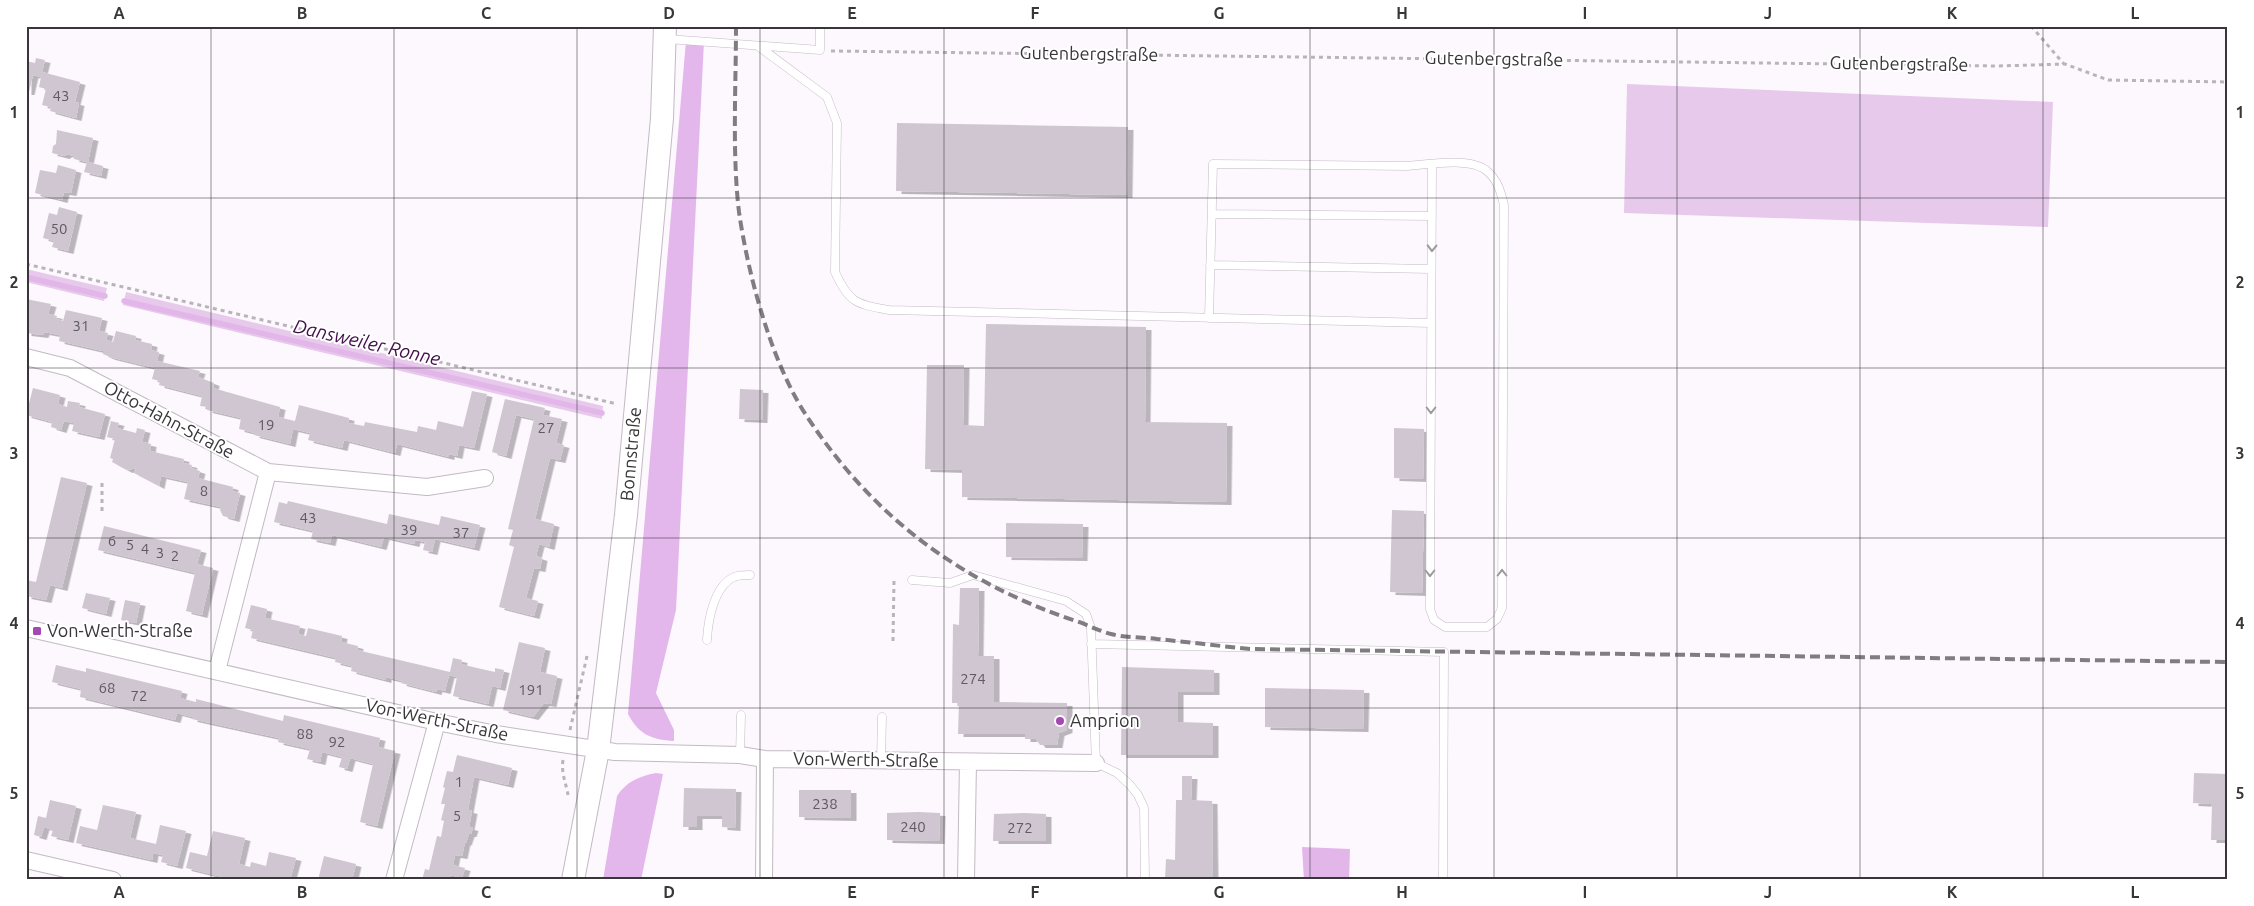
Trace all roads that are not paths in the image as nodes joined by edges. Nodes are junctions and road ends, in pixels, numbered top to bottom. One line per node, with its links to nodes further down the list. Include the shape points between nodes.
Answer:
1 (820, 26): 3 (lane, via 820,50)
2 (665, 33): 3 (lane); 23 (main road, Bonnstraße, via 662,118 628,495)
3 (758, 46): 9 (lane, via 827,97 833,108 837,123 835,272 844,291 860,305 889,310)
4 (1432, 164): 5 (lane, via 1213,164); 6 (lane); 10 (lane, one-way to 4, via 1430,609 1434,620 1445,627 1487,627 1497,620 1502,608 1504,205 1499,186 1488,171 1474,164)
5 (1212, 214): 6 (lane); 7 (lane)
6 (1432, 216): 8 (lane, one-way to 8)
7 (1210, 265): 8 (lane); 9 (lane)
8 (1432, 269): 10 (lane)
9 (1209, 318): 10 (lane)
10 (1431, 323)
11 (26, 357): 12 (street, Otto-Hahn-Straße, via 70,368)
12 (268, 472): 13 (street, Otto-Hahn-Straße, via 427,487); 19 (street)
13 (485, 478)
14 (750, 575): 17 (lane, via 734,577 725,584 708,620)
15 (912, 580): 18 (lane, via 950,583 973,575 1066,601 1086,614 1091,628)
16 (26, 628): 19 (street, Von-Werth-Straße)
17 (706, 640)
18 (1091, 644): 28 (lane); 36 (lane, via 1444,652)
19 (217, 671): 22 (street, Von-Werth-Straße)
20 (741, 715): 24 (lane)
21 (882, 717): 26 (lane)
22 (437, 722): 23 (street, Von-Werth-Straße); 31 (street)
23 (598, 750): 24 (street, Von-Werth-Straße); 32 (main road, Bonnstraße)
24 (740, 755): 25 (street, Von-Werth-Straße)
25 (765, 759): 26 (street, Von-Werth-Straße); 33 (street)
26 (881, 761): 27 (street, Von-Werth-Straße)
27 (968, 762): 28 (street, Von-Werth-Straße); 34 (street)
28 (1096, 764): 35 (lane, via 1117,773 1130,784 1144,808)
29 (26, 860): 30 (street)
30 (113, 880)
31 (394, 880)
32 (574, 880)
33 (764, 880)
34 (966, 880)
35 (1145, 880)
36 (1443, 880)

